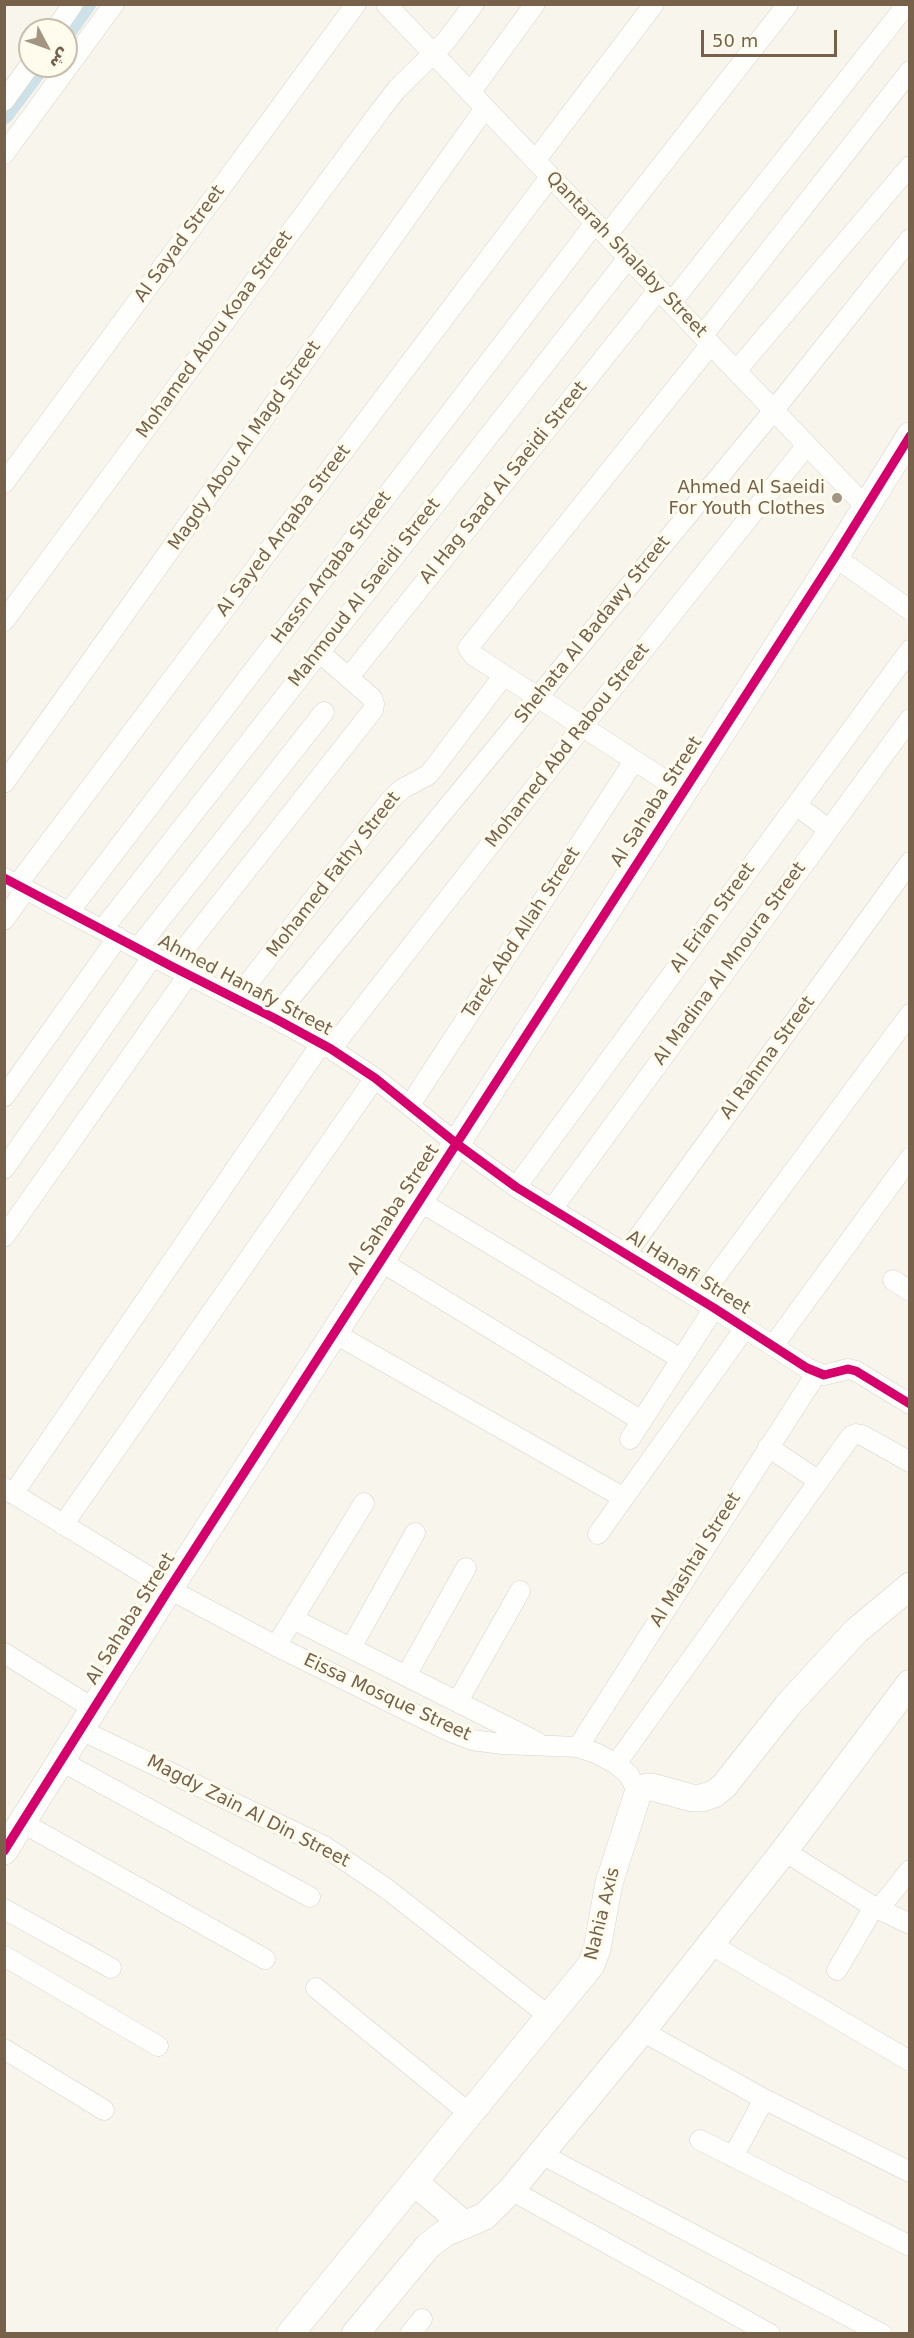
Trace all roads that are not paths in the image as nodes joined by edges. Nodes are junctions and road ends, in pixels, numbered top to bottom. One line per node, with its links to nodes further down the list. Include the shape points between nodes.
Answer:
1 (73, 4): 10 (street)
2 (114, 4): 17 (street)
3 (356, 4): 30 (street, Al Sayad Street)
4 (386, 4): 11 (street, Qantarah Shalaby Street)
5 (474, 4): 11 (street, Mohamed Abou Koaa Street)
6 (535, 4): 14 (street)
7 (654, 4): 18 (street)
8 (788, 4): 21 (street, Hassn Arqaba Street)
9 (907, 4): 24 (street, Al Hag Saad Al Saeidi Street)
10 (63, 18)
11 (433, 54): 14 (street, Qantarah Shalaby Street); 34 (street, Mohamed Abou Koaa Street, via 380,111)
12 (909, 71): 25 (street)
13 (21, 78): 15 (street)
14 (470, 93): 16 (street, Qantarah Shalaby Street)
15 (4, 101)
16 (485, 108): 18 (street, Qantarah Shalaby Street); 44 (street, Magdy Abou Al Magd Street)
17 (4, 154)
18 (535, 161): 20 (street, Qantarah Shalaby Street)
19 (909, 166): 26 (street)
20 (550, 177): 21 (street, Qantarah Shalaby Street); 49 (street, Al Sayed Arqaba Street)
21 (601, 229): 23 (street, Qantarah Shalaby Street); 50 (street, Hassn Arqaba Street)
22 (909, 239): 27 (street, Shehata Al Badawy Street)
23 (628, 258): 24 (street, Qantarah Shalaby Street); 36 (street, Mahmoud Al Saeidi Street)
24 (665, 296): 25 (street, Qantarah Shalaby Street); 38 (street, Al Hag Saad Al Saeidi Street)
25 (707, 340): 26 (street, Qantarah Shalaby Street); 37 (street, via 468,646 468,650)
26 (736, 371): 27 (street, Qantarah Shalaby Street)
27 (774, 410): 29 (street, Qantarah Shalaby Street); 39 (street, Shehata Al Badawy Street)
28 (909, 436): 31 (main road, Al Sahaba Street)
29 (807, 445): 31 (street, Qantarah Shalaby Street); 42 (street, Mohamed Abd Rabou Street)
30 (4, 483)
31 (866, 507): 32 (main road, Al Sahaba Street)
32 (835, 557): 33 (street); 45 (main road, Al Sahaba Street)
33 (909, 610)
34 (4, 621)
35 (909, 650): 46 (street, Al Erian Street)
36 (319, 652): 38 (street); 52 (street, Mahmoud Al Saeidi Street)
37 (504, 675): 39 (street); 55 (street, Mohamed Fathy Street, via 428,775 392,798)
38 (349, 677): 54 (street, via 372,698 373,710)
39 (538, 697): 42 (street); 57 (street, Shehata Al Badawy Street)
40 (324, 712): 53 (street)
41 (909, 719): 47 (street, Al Madina Al Mnoura Street)
42 (582, 727): 43 (street); 58 (street, Mohamed Abd Rabou Street)
43 (634, 761): 45 (street); 61 (street, Tarek Abd Allah Street)
44 (4, 783)
45 (683, 792): 62 (main road, Al Sahaba Street)
46 (796, 805): 47 (street); 65 (street, Al Erian Street)
47 (828, 829): 67 (street, Al Madina Al Mnoura Street)
48 (909, 862): 69 (street, Al Rahma Street)
49 (16, 884): 50 (street, Ahmed Hanafy Street); 51 (street, Al Sayed Arqaba Street)
50 (69, 912): 52 (street, Ahmed Hanafy Street)
51 (4, 920)
52 (110, 933): 53 (street, Ahmed Hanafy Street); 60 (street, Mahmoud Al Saeidi Street)
53 (146, 952): 54 (street, Ahmed Hanafy Street); 64 (street)
54 (179, 970): 55 (street, Ahmed Hanafy Street); 68 (street)
55 (236, 999): 57 (street, Ahmed Hanafy Street)
56 (909, 1014): 71 (street)
57 (274, 1018): 58 (street, Ahmed Hanafy Street)
58 (326, 1047): 59 (street, Ahmed Hanafy Street); 83 (street, Mohamed Abd Rabou Street)
59 (375, 1078): 61 (street, Ahmed Hanafy Street); 86 (street)
60 (4, 1097)
61 (410, 1106): 62 (street, Ahmed Hanafy Street)
62 (457, 1144): 65 (street, Al Hanafi Street); 66 (main road, Al Sahaba Street)
63 (909, 1158): 74 (street)
64 (4, 1168)
65 (516, 1187): 67 (street, Al Hanafi Street)
66 (419, 1201): 70 (main road, Al Sahaba Street); 75 (street)
67 (552, 1209): 69 (street, Al Hanafi Street)
68 (4, 1237)
69 (626, 1254): 71 (street, Al Hanafi Street)
70 (380, 1261): 73 (main road, Al Sahaba Street); 78 (street)
71 (707, 1303): 72 (street, Al Hanafi Street); 75 (street)
72 (744, 1328): 74 (street, Al Hanafi Street); 84 (street)
73 (334, 1333): 84 (street); 91 (main road, Al Sahaba Street)
74 (773, 1346): 76 (street, Al Hanafi Street)
75 (681, 1359): 78 (street)
76 (816, 1374): 77 (street, via 856,1371); 80 (street, Al Mashtal Street)
77 (909, 1404)
78 (642, 1420): 79 (street)
79 (630, 1439)
80 (768, 1447): 82 (street); 102 (street, Al Mashtal Street)
81 (909, 1462): 82 (street, via 856,1434)
82 (819, 1481): 104 (street)
83 (9, 1491): 86 (street, Eissa Mosque Street)
84 (624, 1498): 88 (street)
85 (364, 1503): 93 (street)
86 (63, 1525): 91 (street, Eissa Mosque Street)
87 (415, 1533): 95 (street)
88 (598, 1534)
89 (466, 1568): 97 (street)
90 (909, 1586): 105 (main road, via 849,1639 714,1794 692,1798 652,1787)
91 (169, 1589): 94 (street, Eissa Mosque Street); 100 (main road, Al Sahaba Street)
92 (520, 1591): 99 (street)
93 (293, 1619): 94 (street); 95 (street)
94 (276, 1646): 101 (street, Eissa Mosque Street, via 472,1740)
95 (351, 1648): 97 (street)
96 (4, 1653): 100 (street, Magdy Zain Al Din Street)
97 (406, 1676): 99 (street)
98 (909, 1683): 108 (main road)
99 (458, 1701): 101 (street)
100 (87, 1719): 103 (main road, Al Sahaba Street); 120 (street, Magdy Zain Al Din Street, via 324,1846 387,1889)
101 (544, 1745): 102 (street, Eissa Mosque Street)
102 (578, 1747): 104 (street, Eissa Mosque Street)
103 (61, 1761): 106 (main road, Al Sahaba Street); 110 (street)
104 (616, 1764): 105 (street, Eissa Mosque Street, via 629,1775)
105 (638, 1793): 120 (main road, Nahia Axis, via 609,1883 591,1965)
106 (23, 1822): 107 (main road, Al Sahaba Street); 116 (street)
107 (4, 1851)
108 (784, 1851): 111 (street); 114 (main road)
109 (909, 1870): 111 (street)
110 (310, 1897)
111 (876, 1908): 113 (street); 118 (street)
112 (4, 1909): 117 (street)
113 (909, 1924)
114 (710, 1944): 121 (main road); 124 (street)
115 (4, 1956): 122 (street)
116 (266, 1959)
117 (111, 1968)
118 (837, 1970)
119 (316, 1988): 127 (street)
120 (550, 2017): 127 (main road, Nahia Axis)
121 (642, 2031): 125 (street); 129 (main road)
122 (158, 2046)
123 (4, 2049): 126 (street)
124 (909, 2061)
125 (764, 2099): 130 (street); 131 (street)
126 (104, 2110)
127 (470, 2114): 132 (main road, Nahia Axis)
128 (700, 2140): 130 (street)
129 (541, 2154): 133 (main road); 139 (street)
130 (734, 2157): 135 (street)
131 (909, 2172)
132 (414, 2182): 134 (main road); 136 (main road, Nahia Axis)
133 (511, 2190): 134 (main road, via 485,2216); 138 (street)
134 (465, 2224): 137 (main road, via 428,2247)
135 (909, 2246)
136 (290, 2334)
137 (355, 2334)
138 (770, 2334)
139 (882, 2334)

